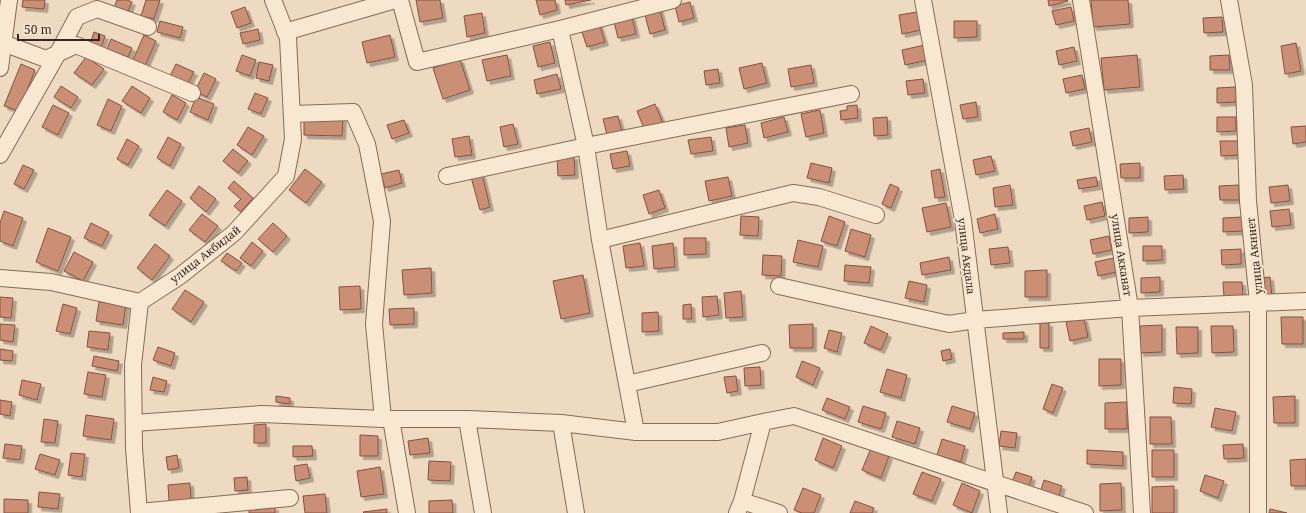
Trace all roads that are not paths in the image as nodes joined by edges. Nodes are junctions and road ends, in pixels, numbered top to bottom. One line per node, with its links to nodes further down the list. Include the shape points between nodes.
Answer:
1 (9, 0): 12 (street)
2 (273, 0): 11 (street, улица Акбидай)
3 (395, 0): 11 (street)
4 (400, 0): 10 (street, via 417,62)
5 (673, 0): 10 (street)
6 (923, 0): 29 (street, улица Акдала, via 963,220)
7 (1081, 0): 28 (street, улица Акканат)
8 (1229, 0): 27 (street, улица Акниет, via 1244,85 1248,201)
9 (148, 27): 13 (street, via 97,9 77,17)
10 (560, 29): 18 (street)
11 (285, 32): 17 (street, улица Акбидай, via 288,38)
12 (3, 43): 13 (street, via 46,59); 14 (street)
13 (58, 53): 15 (street, via 76,46); 19 (street)
14 (0, 68)
15 (192, 93)
16 (851, 94): 18 (street)
17 (292, 114): 26 (street, улица Акбидай, via 293,139 286,176 234,234 180,276); 32 (street, via 353,112 367,144 382,221 374,324)
18 (586, 146): 20 (street); 22 (street)
19 (0, 155)
20 (447, 176)
21 (876, 215): 22 (street, via 820,197 793,193)
22 (600, 240): 31 (street)
23 (0, 278): 26 (street, via 51,282)
24 (779, 286): 29 (street, via 948,324)
25 (1306, 301): 27 (street)
26 (140, 302): 35 (street, via 133,365)
27 (1258, 303): 28 (street); 49 (street, улица Акниет)
28 (1130, 308): 29 (street); 48 (street, улица Акканат)
29 (975, 320): 38 (street, улица Акдала)
30 (762, 353): 31 (street)
31 (627, 384): 37 (street)
32 (387, 419): 33 (street); 35 (street, via 262,414); 42 (street)
33 (467, 419): 36 (street); 43 (street)
34 (763, 422): 37 (street, via 718,432); 38 (street, via 794,416); 40 (street)
35 (134, 423): 41 (street)
36 (560, 423): 37 (street); 44 (street)
37 (636, 432)
38 (995, 483): 46 (street, улица Акдала); 47 (street)
39 (290, 498): 41 (street)
40 (740, 507): 45 (street)
41 (139, 512)
42 (407, 513)
43 (483, 513)
44 (576, 513)
45 (779, 513)
46 (999, 513)
47 (1085, 513)
48 (1142, 513)
49 (1258, 513)

